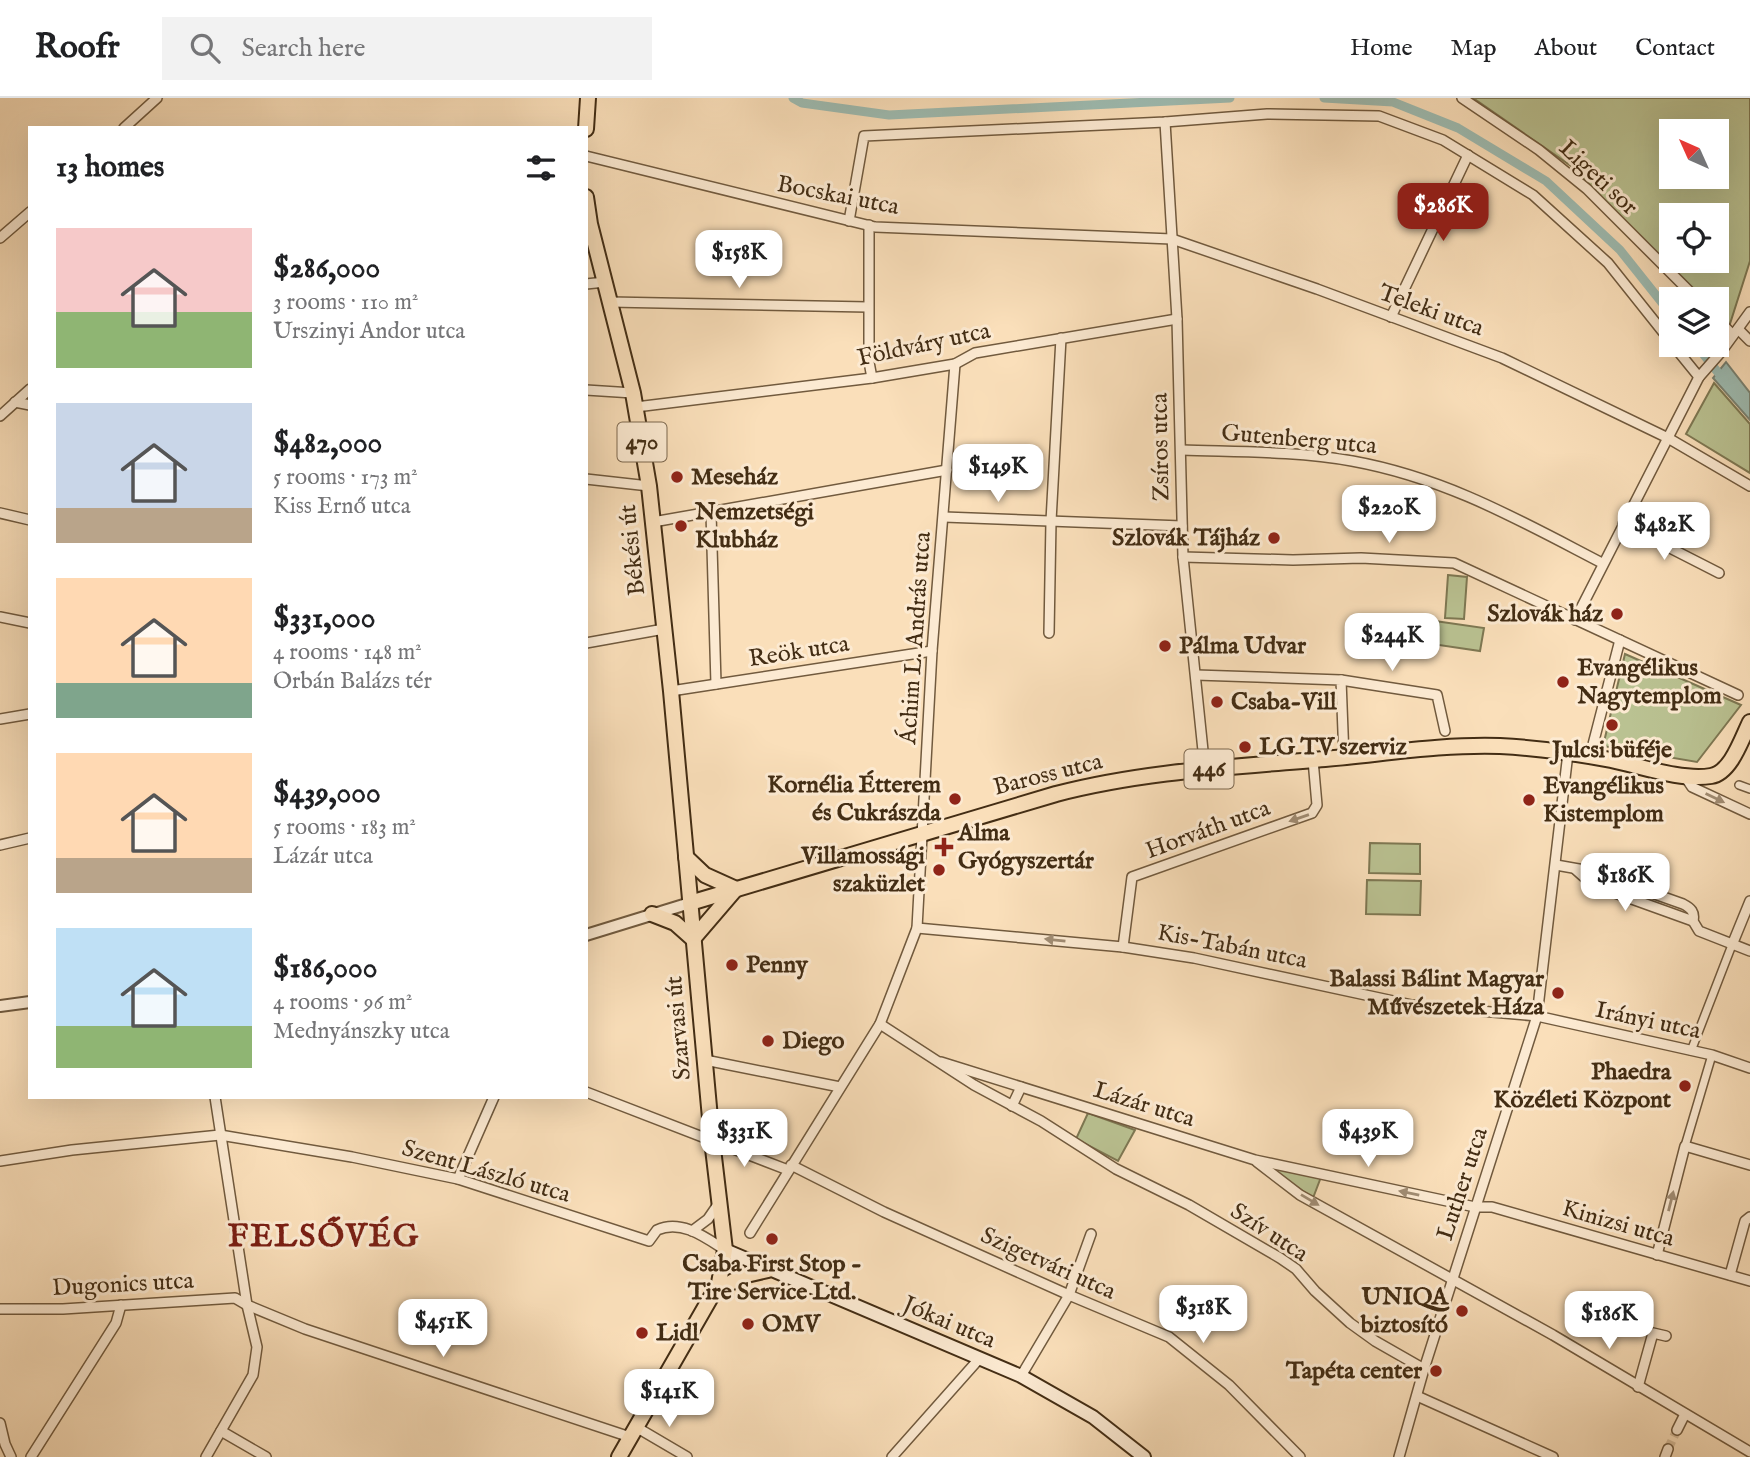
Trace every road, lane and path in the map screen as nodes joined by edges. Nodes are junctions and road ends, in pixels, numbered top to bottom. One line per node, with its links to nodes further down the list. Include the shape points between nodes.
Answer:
1 (158, 98): 5 (street)
2 (588, 98): 6 (main road)
3 (1463, 99): 17 (street, Ligeti sor, via 1587,189)
4 (1165, 122): 7 (street, via 1267,114 1379,116 1443,140); 11 (street, via 863,136); 14 (street, Zsíros utca)
5 (126, 126)
6 (586, 126)
7 (1468, 155): 21 (street); 23 (street, via 1533,195 1608,263)
8 (588, 157): 11 (street, Bocskai utca)
9 (588, 210): 15 (main road, Békési út / 470)
10 (28, 214): 13 (street)
11 (849, 222): 12 (street, Bocskai utca)
12 (869, 226): 14 (street, Bocskai utca); 19 (street)
13 (0, 238)
14 (1172, 239): 21 (street, Teleki utca); 22 (street, Zsíros utca)
15 (605, 282): 16 (street); 18 (main road, Békési út / 470)
16 (588, 284)
17 (1685, 287)
18 (610, 302): 19 (street); 34 (main road, Békési út / 470)
19 (869, 307): 31 (street)
20 (1750, 312): 25 (street)
21 (1391, 317): 38 (street, Teleki utca, via 1502,358)
22 (1177, 319): 26 (street, Földváry utca); 39 (street, Zsíros utca)
23 (1659, 327)
24 (1729, 327): 25 (street)
25 (1736, 332): 27 (street); 30 (street)
26 (1061, 338): 29 (street, Földváry utca, via 975,353); 49 (street)
27 (1750, 341)
28 (1686, 357): 30 (street)
29 (955, 364): 31 (street, Földváry utca); 40 (street, Áchim L. András utca)
30 (1702, 373): 38 (street)
31 (872, 379): 34 (street, Földváry utca)
32 (588, 390): 34 (street, Földváry utca)
33 (28, 391): 35 (street)
34 (634, 400): 42 (main road, Békési út / 470)
35 (15, 402): 36 (street); 37 (street)
36 (28, 405)
37 (0, 416)
38 (1668, 438): 43 (street, Teleki utca); 50 (street)
39 (1182, 450): 51 (street, Zsíros utca); 53 (street, Gutenberg utca, via 1296,455 1390,469 1456,489)
40 (947, 470): 45 (street); 46 (street, Áchim L. András utca)
41 (588, 479): 42 (street)
42 (649, 486): 48 (main road, Békési út / 470)
43 (1750, 486)
44 (0, 513): 47 (street)
45 (711, 513): 48 (street); 65 (street)
46 (944, 517): 49 (street); 62 (street, Áchim L. András utca)
47 (28, 520)
48 (653, 522): 58 (main road, Békési út / 470)
49 (1051, 522): 51 (street); 59 (street)
50 (1623, 524): 53 (street); 54 (street)
51 (1182, 526): 52 (street, Zsíros utca)
52 (1182, 556): 56 (street, via 1454,563); 63 (street, Zsíros utca)
53 (1602, 563): 56 (street)
54 (1719, 573)
55 (0, 617): 57 (street)
56 (1575, 620): 60 (street)
57 (28, 623)
58 (664, 629): 61 (street); 66 (main road, Békési út / 470)
59 (1049, 633)
60 (1620, 640): 67 (street); 73 (street)
61 (588, 643)
62 (932, 651): 65 (street, Reök utca); 81 (street, Áchim L. András utca)
63 (1196, 675): 64 (street); 76 (street, Zsíros utca)
64 (1342, 680): 71 (street, via 1437,695); 74 (street)
65 (716, 684): 66 (street, Reök utca)
66 (671, 691): 84 (main road, Békési út / 470)
67 (1738, 695)
68 (28, 714): 69 (street)
69 (0, 719)
70 (1750, 722): 77 (main road, 446, via 1729,762 1717,774)
71 (1446, 731)
72 (1568, 753): 73 (main road, 446); 74 (main road, Baross utca / 446, via 1501,746); 85 (street, Luther utca)
73 (1590, 756): 77 (main road, 446)
74 (1344, 758): 75 (main road, Baross utca / 446)
75 (1313, 760): 76 (main road, Baross utca / 446); 94 (street, Horváth utca, one-way to 94, via 1317,804 1312,813 1132,877)
76 (1205, 770): 81 (main road, Baross utca / 446, via 1082,787)
77 (1684, 775): 80 (street, one-way to 80, via 1692,787)
78 (1739, 785): 79 (street)
79 (1750, 789)
80 (1750, 814)
81 (923, 832): 86 (main road, Baross utca / 446); 90 (street)
82 (28, 838): 83 (street)
83 (0, 845)
84 (686, 857): 86 (main road, via 705,875); 88 (main road, Békési út / 470)
85 (1556, 865): 93 (street, via 1576,870 1593,885 1693,921 1699,931); 98 (street, Luther utca)
86 (737, 889): 88 (main road, Baross utca / 446); 92 (main road, 446)
87 (1750, 901): 93 (street)
88 (690, 903): 89 (street); 92 (main road, Szarvasi út)
89 (652, 914): 91 (street); 92 (main road, via 676,923)
90 (917, 928): 94 (street, Kis-Tabán utca, one-way to 90); 99 (street)
91 (588, 934)
92 (693, 939): 102 (main road, Szarvasi út)
93 (1732, 945): 95 (street); 100 (street)
94 (1123, 947): 98 (street, Kis-Tabán utca, via 1412,1004)
95 (1750, 951)
96 (28, 1002): 97 (street)
97 (0, 1006)
98 (1537, 1016): 100 (street, Irányi utca); 121 (street, Luther utca)
99 (880, 1024): 103 (street, Lázár utca); 105 (street)
100 (1691, 1051): 101 (street, Irányi utca)
101 (1712, 1055): 104 (street, Irányi utca); 113 (street)
102 (705, 1060): 105 (street); 112 (main road, Szarvasi út)
103 (941, 1062): 106 (street, Lázár utca); 110 (street, Lázár utca)
104 (1750, 1068)
105 (840, 1087): 117 (street)
106 (1021, 1087): 110 (street); 114 (street, Lázár utca)
107 (588, 1093): 112 (street, Szigetvári utca)
108 (215, 1099): 111 (street)
109 (493, 1099): 119 (street)
110 (1012, 1106): 118 (street, Lázár utca)
111 (220, 1135): 115 (street, Szent László utca); 119 (street, Szent László utca); 135 (street)
112 (712, 1140): 117 (street, Szigetvári utca); 120 (main road, Szarvasi út)
113 (1685, 1146): 116 (street); 127 (street, one-way to 113)
114 (1255, 1160): 121 (street, Lázár utca, one-way to 114); 130 (street, Lázár utca, one-way to 130, via 1300,1195)
115 (0, 1161)
116 (1750, 1165)
117 (789, 1167): 124 (street); 133 (street, Szigetvári utca)
118 (1116, 1169): 139 (street, Szív utca, via 1280,1258 1350,1323)
119 (458, 1179): 123 (street, Szent László utca, via 649,1241 665,1227)
120 (719, 1203): 123 (street); 126 (main road, Szarvasi út)
121 (1475, 1207): 127 (street, Kinizsi utca, via 1492,1207); 130 (street, Luther utca)
122 (1750, 1217): 129 (street, via 1745,1220)
123 (692, 1231): 126 (street, Szent László utca)
124 (750, 1233)
125 (1091, 1234): 133 (street)
126 (725, 1250): 128 (main road, Jókai utca); 132 (main road, Szarvasi út)
127 (1657, 1255): 129 (street, Kinizsi utca)
128 (768, 1270): 132 (main road, via 742,1276); 138 (main road, Jókai utca)
129 (1730, 1275): 131 (street, Kinizsi utca)
130 (1452, 1278): 139 (street, Luther utca); 141 (street, Lázár utca)
131 (1750, 1281)
132 (714, 1293): 147 (main road, Szarvasi út)
133 (1069, 1295): 140 (street); 157 (street, Szigetvári utca, via 1169,1337 1230,1385)
134 (121, 1306): 135 (street, Dugonics utca, via 236,1298); 136 (street, Dugonics utca); 150 (street, via 116,1323)
135 (247, 1306): 146 (street, via 257,1347 253,1375); 147 (street, Dugonics utca, via 318,1333)
136 (0, 1309)
137 (1666, 1336): 141 (street, via 1653,1333)
138 (979, 1359): 140 (main road, Jókai utca); 155 (street)
139 (1424, 1369): 142 (street, Luther utca)
140 (1021, 1376): 156 (main road, Jókai utca, via 1093,1417)
141 (1638, 1387): 143 (street, Lázár utca)
142 (1417, 1395): 158 (street, Luther utca); 159 (street)
143 (1685, 1415): 145 (street); 148 (street, Lázár utca)
144 (0, 1423): 149 (street)
145 (1677, 1430)
146 (221, 1431): 151 (street); 152 (street)
147 (633, 1432): 153 (main road, Szarvasi út); 154 (street, Dugonics utca)
148 (1750, 1452)
149 (11, 1457)
150 (31, 1457)
151 (206, 1457)
152 (266, 1457)
153 (619, 1457)
154 (687, 1457)
155 (892, 1457)
156 (1144, 1457)
157 (1300, 1457)
158 (1399, 1457)
159 (1553, 1457)

